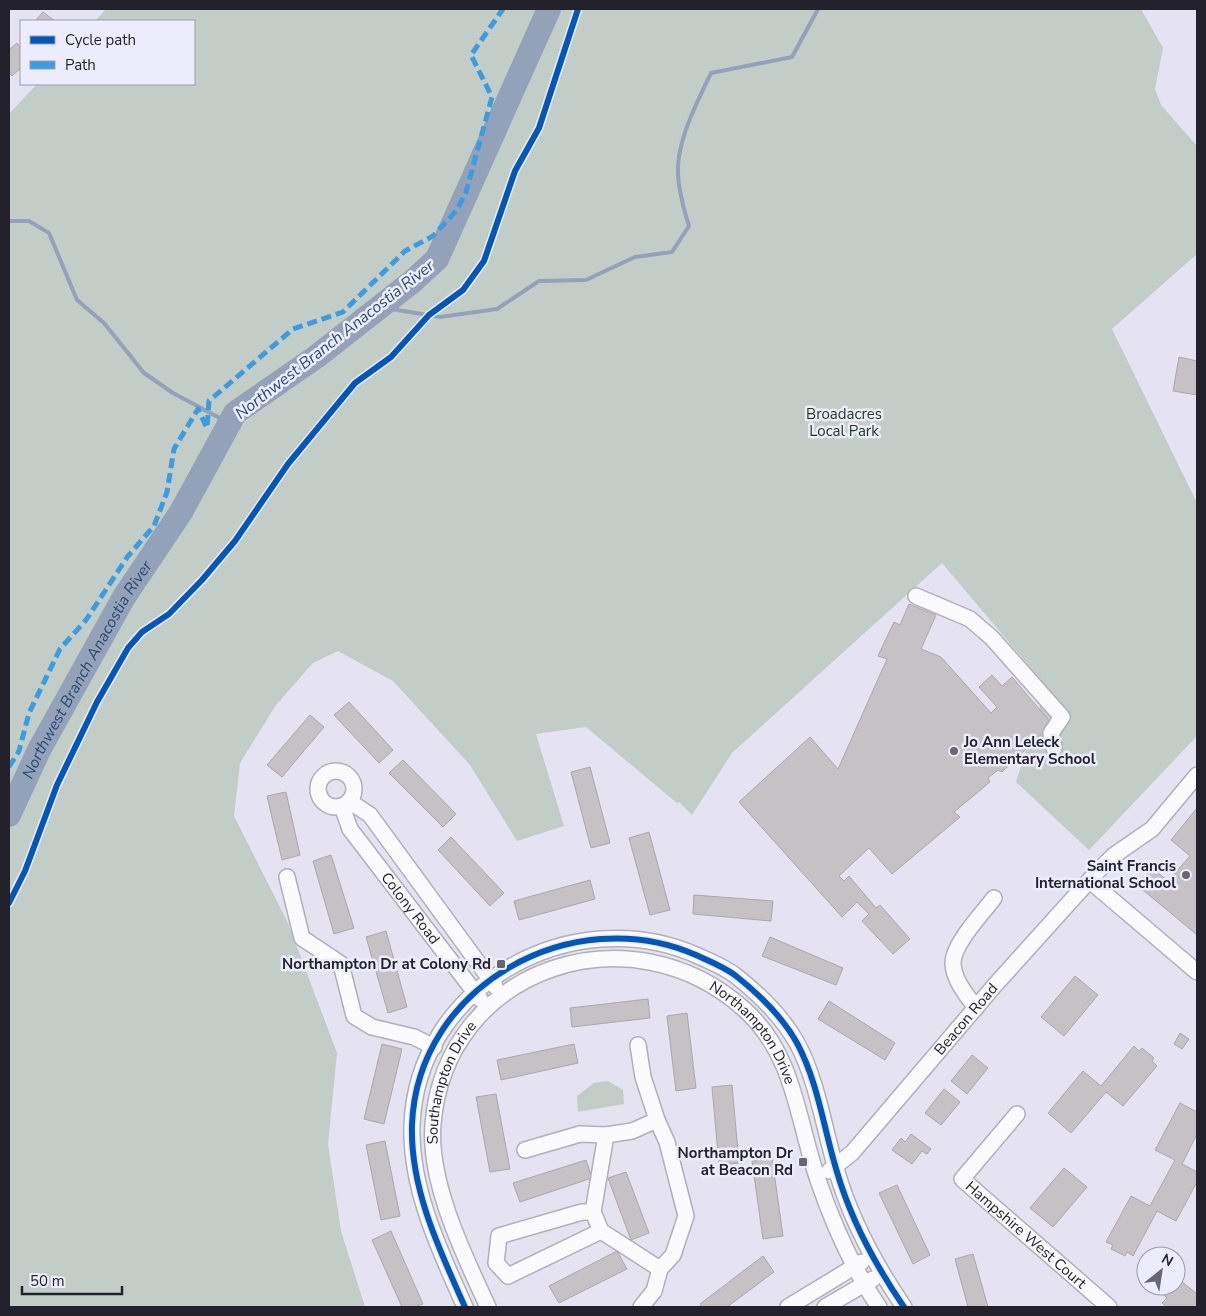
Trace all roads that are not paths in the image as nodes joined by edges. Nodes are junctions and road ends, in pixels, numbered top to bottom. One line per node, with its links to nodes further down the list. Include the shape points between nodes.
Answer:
1 (916, 596): 2 (street, via 970,620 992,638 1062,717 1051,733)
2 (1054, 748)
3 (1197, 775): 5 (street, Beacon Road, via 1152,829 1113,856)
4 (287, 877): 16 (street, via 302,938 341,964 354,1016 372,1027)
5 (1090, 881): 9 (street); 14 (street, Beacon Road)
6 (994, 898): 14 (street, via 954,945 953,964 960,984)
7 (664, 944): 8 (street); 10 (street, Northampton Drive, via 612,937 579,941 553,947); 21 (street, Northampton Drive, via 733,974 778,1015 797,1043 808,1069)
8 (660, 964): 12 (street, Northampton Drive, via 612,957 582,961 559,966); 22 (street, Northampton Drive, via 722,990 763,1028 789,1075)
9 (1197, 972)
10 (490, 979): 11 (street, Northampton Drive); 11 (street, Colony Road, via 370,815 346,803 350,829); 12 (street, Colony Road)
11 (474, 992): 13 (street, Colony Road); 16 (street, Southampton Drive, via 448,1021)
12 (503, 995): 13 (street, Northampton Drive)
13 (487, 1006): 29 (street, Southampton Drive, via 464,1033 448,1064 437,1092 432,1126 437,1172 458,1243)
14 (976, 1008): 21 (street, Beacon Road, via 852,1153)
15 (638, 1044): 18 (street, via 642,1077)
16 (434, 1047): 31 (street, Southampton Drive, via 418,1087 412,1124 415,1166 439,1250)
17 (1017, 1114): 40 (street, Hampshire West Court, via 962,1179)
18 (657, 1120): 19 (street, via 632,1131); 28 (street, via 667,1142 686,1216 673,1254)
19 (606, 1134): 20 (street, via 580,1134); 23 (street)
20 (525, 1150)
21 (835, 1166): 22 (street, Beacon Road); 25 (street, Northampton Drive)
22 (818, 1179): 27 (street, Northampton Drive)
23 (593, 1212): 24 (street); 26 (street, via 582,1212 499,1236)
24 (601, 1231): 26 (street, via 508,1276); 28 (street)
25 (872, 1257): 27 (street); 30 (street, Northampton Drive)
26 (496, 1263): 29 (street)
27 (854, 1266): 32 (street, Northampton Drive); 36 (street)
28 (660, 1269): 35 (street, via 654,1291)
29 (472, 1272): 31 (street); 34 (street, Southampton Drive)
30 (882, 1274): 32 (street); 39 (street, Northampton Drive)
31 (453, 1280): 33 (street, Southampton Drive)
32 (864, 1284): 37 (street); 38 (street, Northampton Drive)
33 (465, 1307)
34 (488, 1307)
35 (641, 1307)
36 (788, 1307)
37 (825, 1307)
38 (879, 1307)
39 (904, 1307)
40 (1109, 1307)

